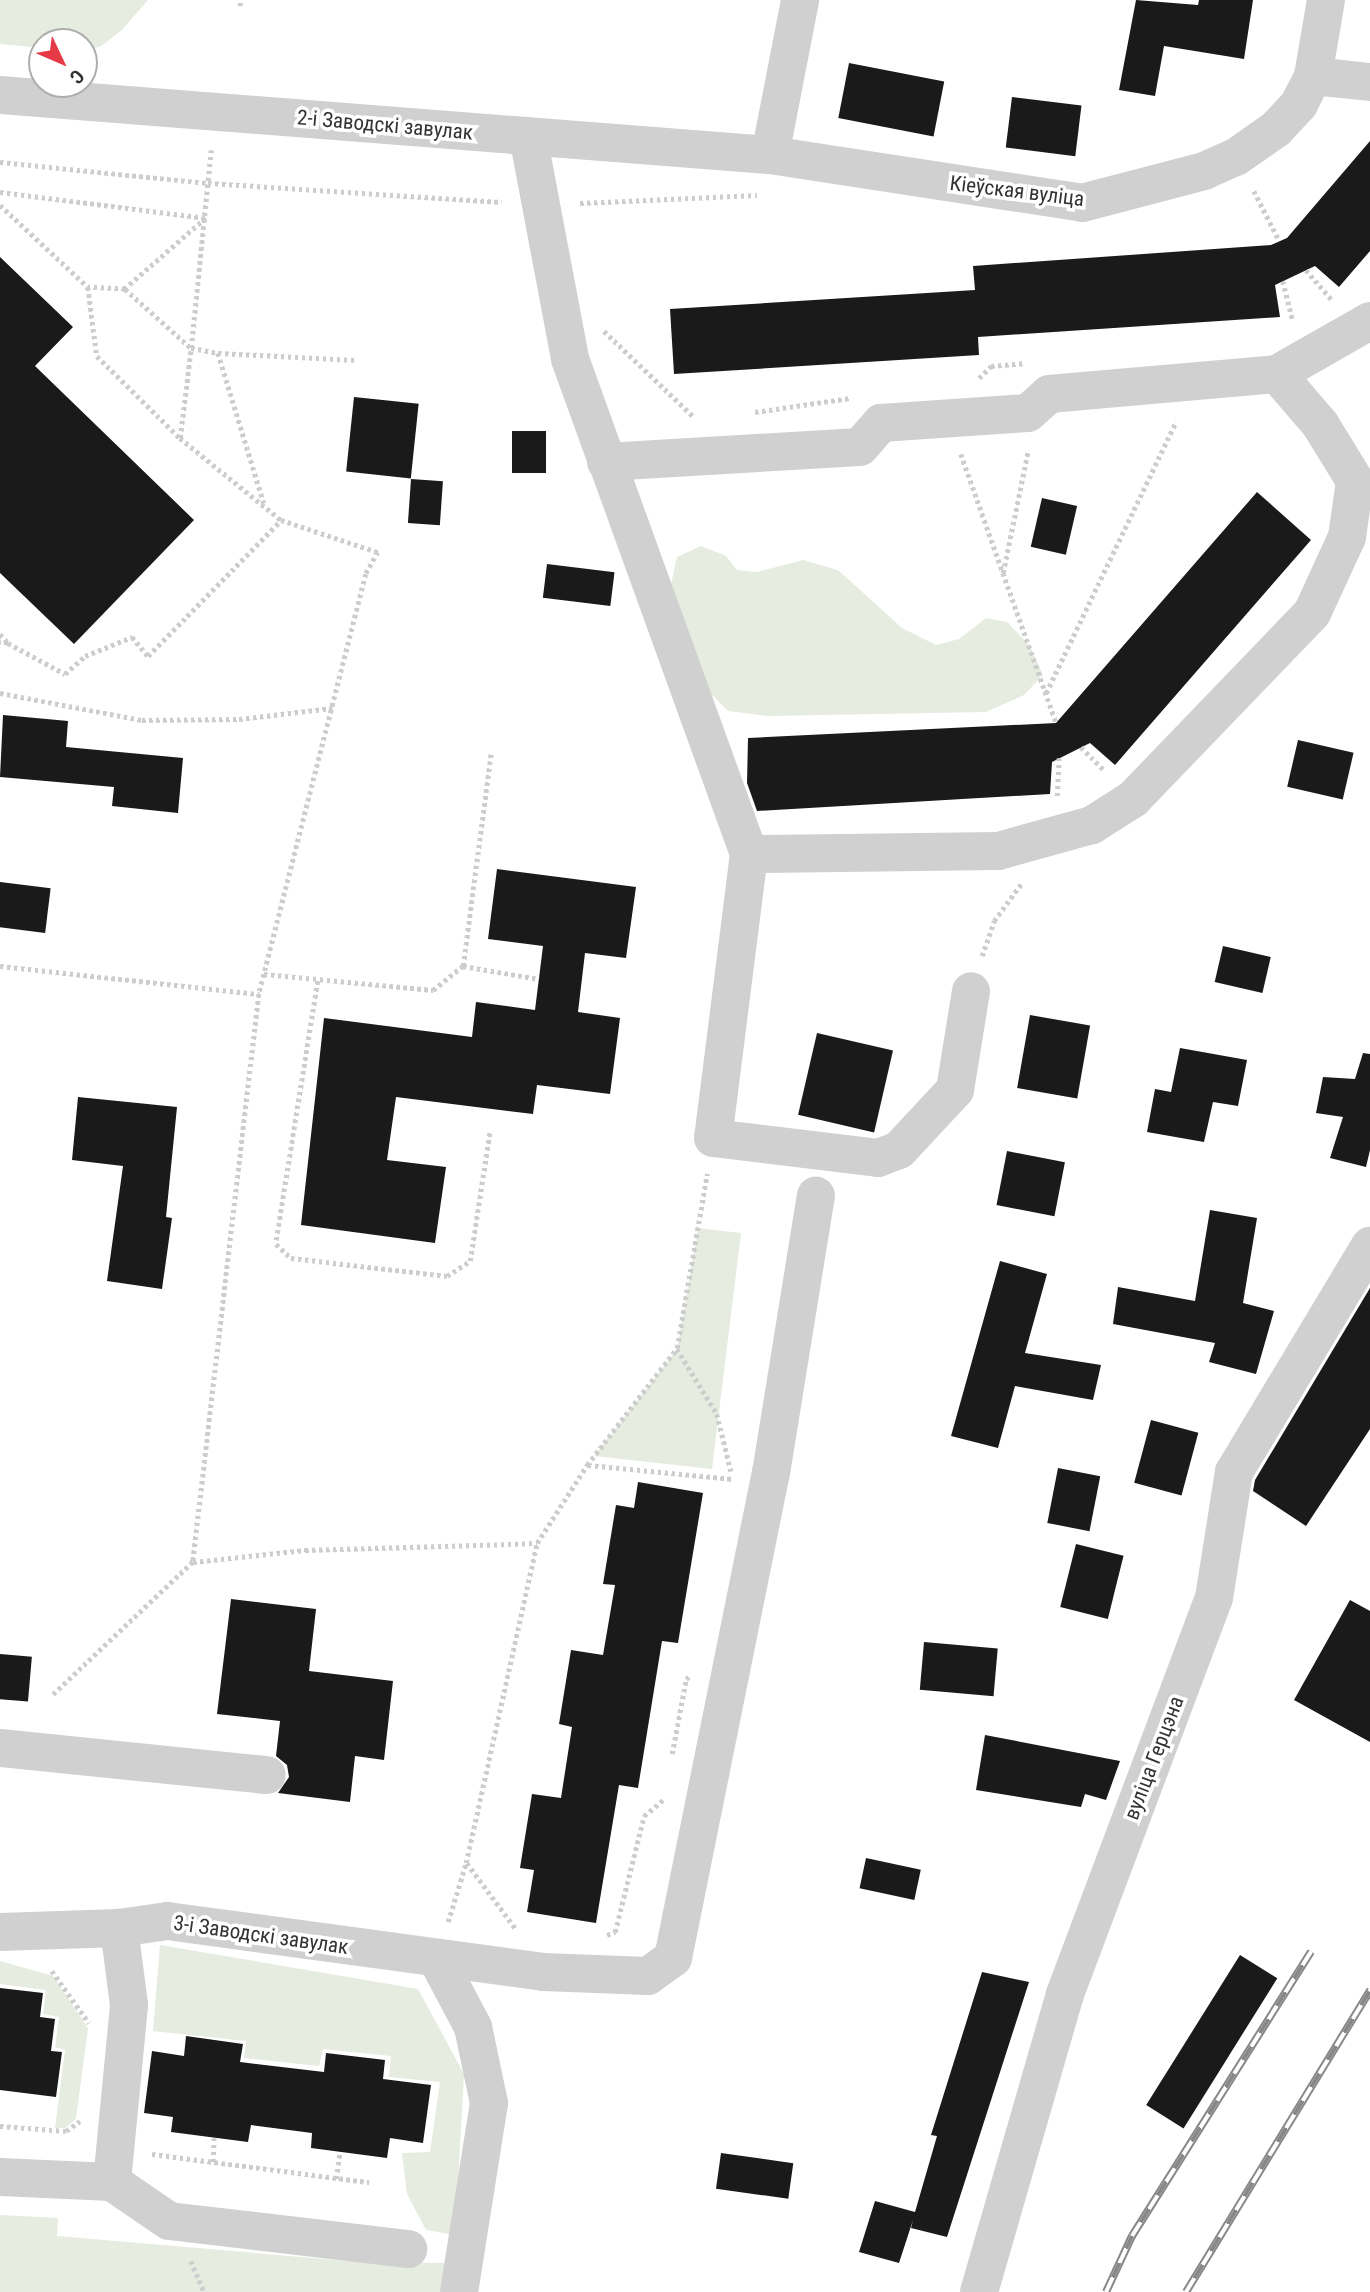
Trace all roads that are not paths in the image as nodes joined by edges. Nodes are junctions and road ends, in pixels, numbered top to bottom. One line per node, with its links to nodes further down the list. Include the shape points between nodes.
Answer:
1 (800, 0): 7 (street)
2 (1326, 0): 3 (street, Кіеўская вуліца)
3 (1312, 76): 4 (street); 7 (street, Кіеўская вуліца, via 1299,104 1276,129 1236,157 1161,186 1082,203)
4 (1370, 82)
5 (0, 95): 6 (street, 2-і Заводскі завулак)
6 (528, 136): 7 (street, 2-і Заводскі завулак); 10 (street, via 570,359)
7 (770, 155)
8 (1370, 321): 9 (street)
9 (1277, 374): 10 (street, via 1049,394 1028,413 881,424 860,447); 11 (street, via 1320,424 1355,481 1347,537 1312,613 1133,799 1093,825 998,851)
10 (606, 462): 11 (street)
11 (749, 854): 12 (street, via 713,1138 878,1158 900,1150 955,1090)
12 (971, 990)
13 (816, 1196): 19 (street, 3-і Заводскі завулак, via 771,1473 673,1958 649,1976 543,1972)
14 (1370, 1246): 24 (street, вуліца Герцэна, via 1234,1472 1214,1598 1065,1994)
15 (0, 1748): 16 (street)
16 (267, 1775)
17 (119, 1928): 18 (street, 3-і Заводскі завулак); 19 (street, 3-і Заводскі завулак, via 167,1921); 20 (street, via 129,2005)
18 (0, 1932)
19 (437, 1959): 23 (street, via 474,2027 489,2103)
20 (114, 2166): 21 (street); 22 (street, via 169,2221)
21 (0, 2177)
22 (408, 2249)
23 (459, 2292)
24 (979, 2292)

